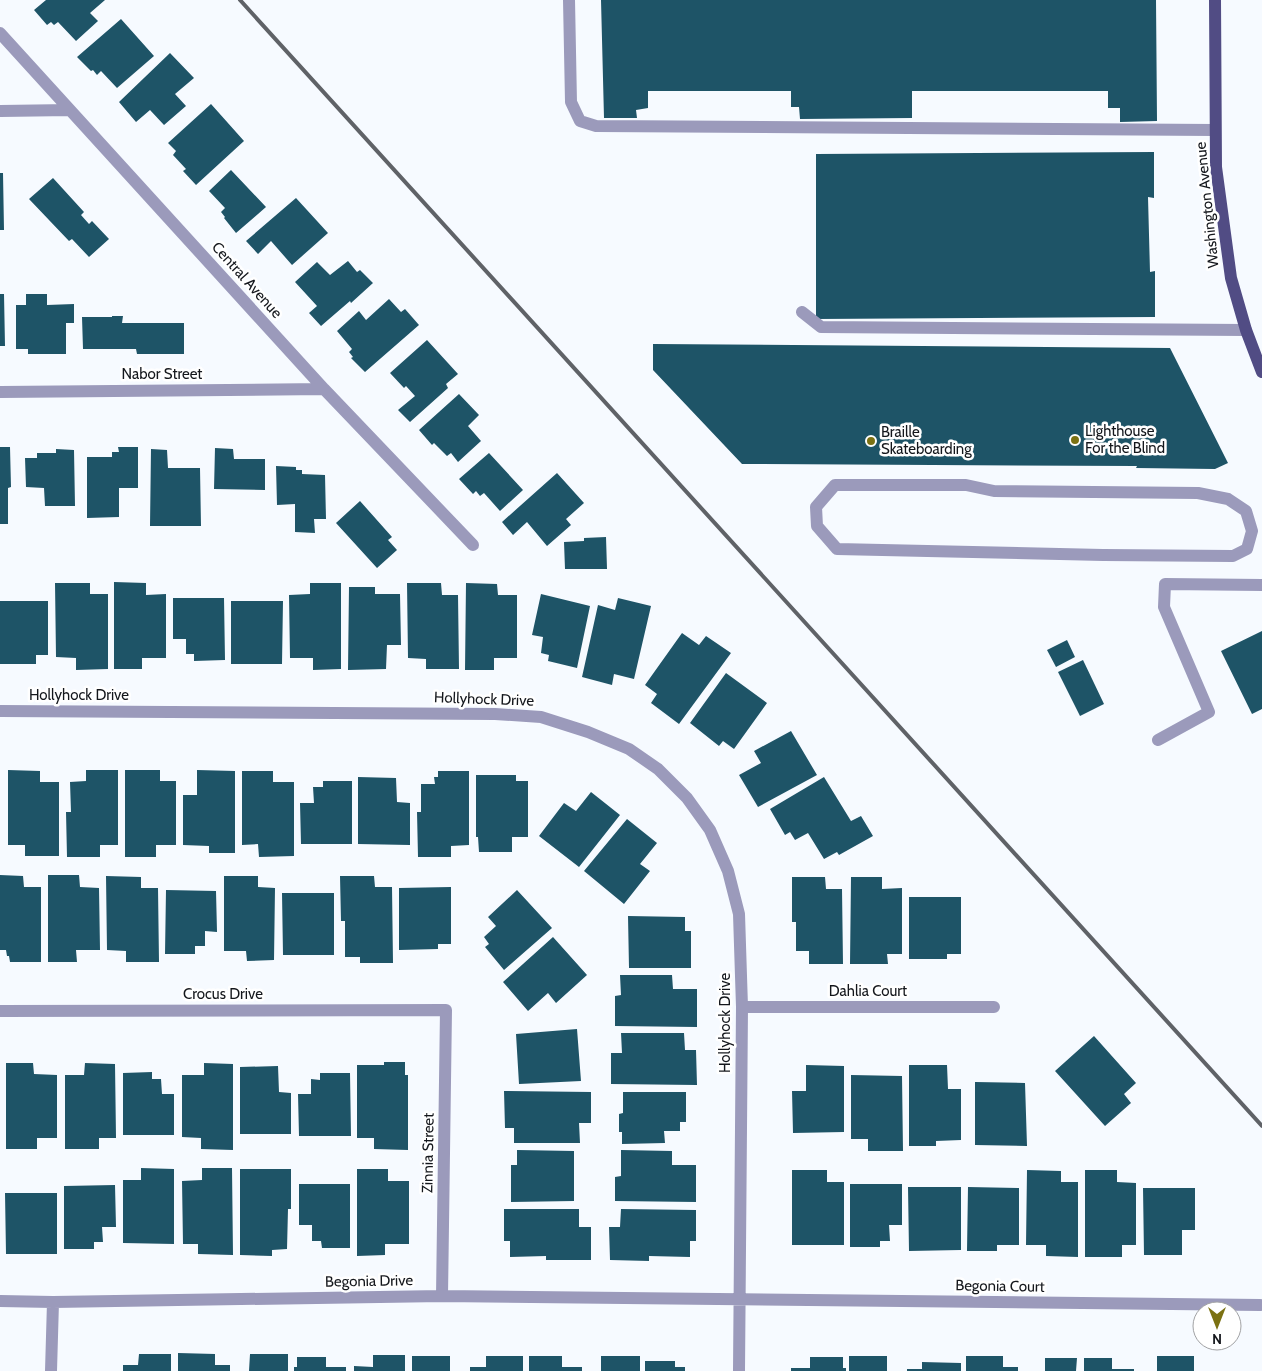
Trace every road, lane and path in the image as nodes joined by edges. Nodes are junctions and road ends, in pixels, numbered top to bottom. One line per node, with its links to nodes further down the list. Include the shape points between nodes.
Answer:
1 (569, 0): 6 (street, via 571,102 580,121 596,126)
2 (1216, 0): 6 (main road, Washington Avenue)
3 (0, 33): 4 (street, Central Avenue)
4 (70, 110): 5 (street); 10 (street, Central Avenue)
5 (0, 111)
6 (1216, 130): 8 (main road, Washington Avenue, via 1216,167 1231,278)
7 (802, 312): 8 (street, via 821,327)
8 (1246, 330): 9 (main road, Washington Avenue)
9 (1262, 372)
10 (324, 390): 11 (street, Nabor Street); 13 (street, Central Avenue)
11 (0, 392)
12 (1257, 531): 12 (street, via 1246,511 1228,500 1198,493 994,491 966,485 834,485 816,507 817,526 837,549 1233,556 1247,549)
13 (473, 545)
14 (1262, 585): 16 (street, via 1165,584 1164,606 1209,712)
15 (0, 711): 17 (street, Hollyhock Drive, via 495,714 541,717 588,732 629,749 658,769 687,798 710,830 728,870 739,914)
16 (1158, 740)
17 (742, 1007): 18 (street, Dahlia Court); 22 (street, Hollyhock Drive)
18 (994, 1008)
19 (446, 1010): 20 (street, Crocus Drive); 21 (street, Zinnia Street)
20 (0, 1011)
21 (442, 1296): 22 (street, Begonia Drive); 24 (street, Begonia Drive)
22 (739, 1299): 25 (street, Begonia Court); 27 (street, Hollyhock Drive)
23 (0, 1301): 24 (street, Begonia Drive)
24 (53, 1302): 26 (street)
25 (1260, 1305)
26 (51, 1371)
27 (739, 1371)

